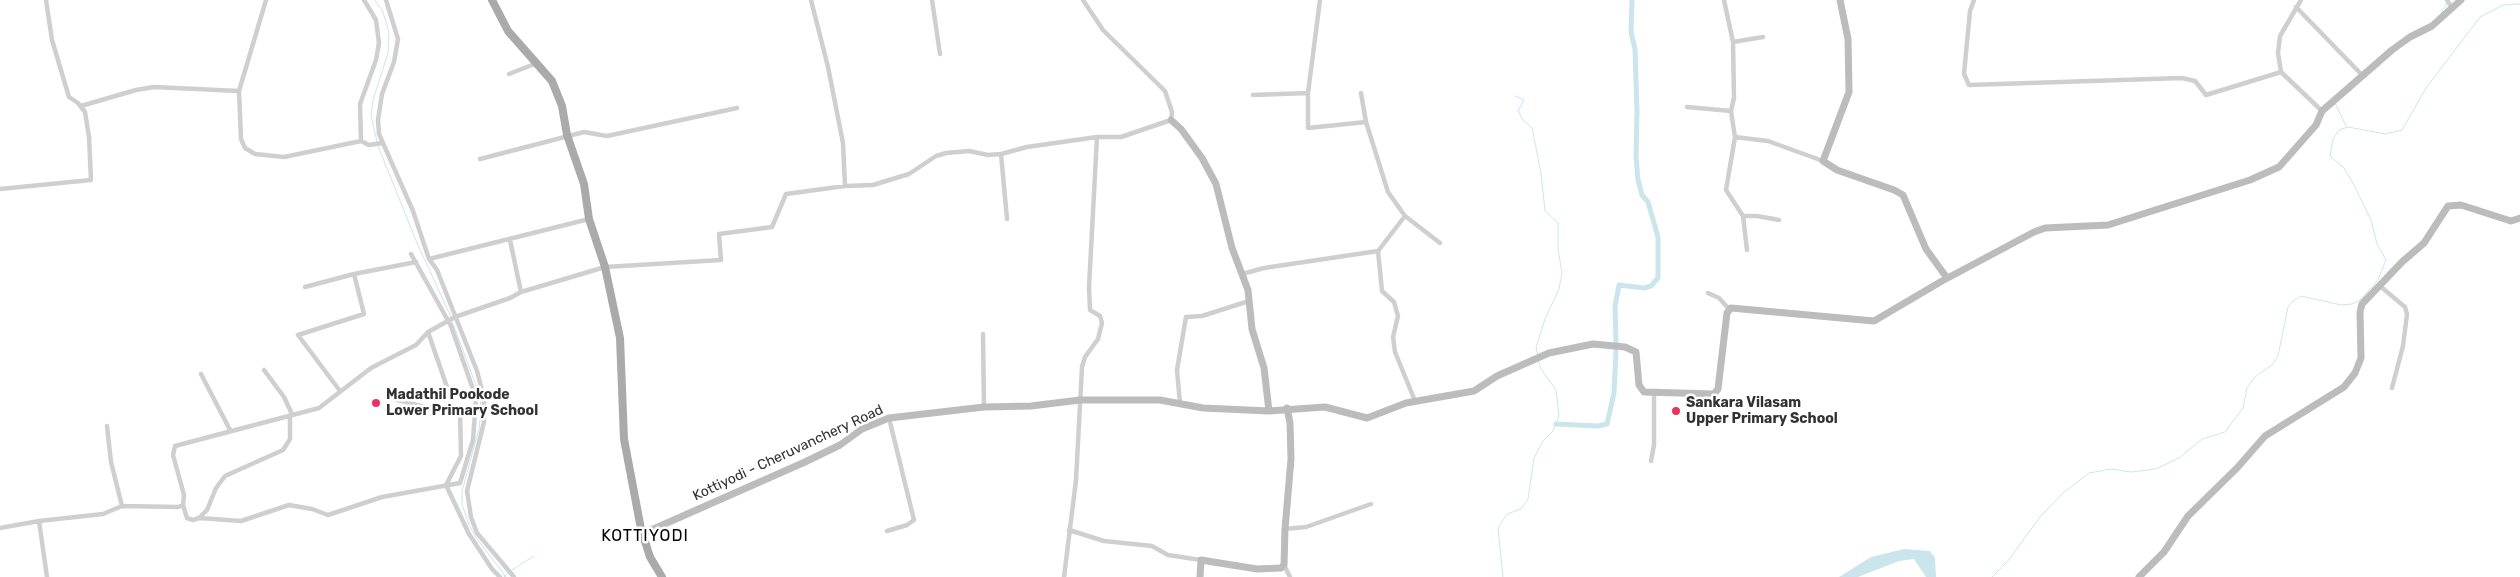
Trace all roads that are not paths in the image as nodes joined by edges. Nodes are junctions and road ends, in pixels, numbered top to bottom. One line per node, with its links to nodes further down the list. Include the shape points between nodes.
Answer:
1 (46, 0): 29 (street, via 52,40 69,97)
2 (266, 0): 25 (street)
3 (364, 0): 39 (street, via 376,20 379,43 360,104)
4 (386, 0): 40 (street, via 398,39 394,62 382,94 378,120)
5 (492, 0): 21 (main road, via 508,31)
6 (811, 0): 44 (street, via 844,143)
7 (932, 0): 20 (street)
8 (1083, 0): 34 (street, via 1103,30 1165,91 1172,112)
9 (1320, 0): 26 (street)
10 (1724, 0): 19 (street)
11 (1840, 0): 43 (main road, via 1848,40 1849,92)
12 (1974, 0): 22 (street, via 1964,74 1969,85 2182,78 2195,80 2206,94)
13 (2301, 0): 16 (street)
14 (2447, 0): 17 (street)
15 (2461, 0): 17 (main road)
16 (2296, 7): 22 (street, via 2280,36); 24 (street)
17 (2452, 8): 24 (main road, via 2432,26 2392,50)
18 (1763, 37): 19 (street)
19 (1733, 42): 32 (street, via 1734,98)
20 (940, 54)
21 (536, 63): 23 (street); 36 (main road, via 552,81 562,106)
22 (2281, 72): 33 (street)
23 (509, 74)
24 (2363, 76): 33 (main road)
25 (239, 91): 29 (street, via 154,87); 39 (street, via 241,139 244,148 255,154 284,157)
26 (1308, 93): 28 (street); 35 (street, via 1308,128)
27 (1361, 93): 35 (street)
28 (1253, 95)
29 (81, 106): 45 (street, via 89,137 91,180)
30 (1687, 107): 32 (street)
31 (737, 108): 36 (street, via 607,136 584,132)
32 (1731, 111): 38 (street)
33 (2322, 111): 62 (main road, via 2316,125 2279,167 2250,180 2108,224 2045,228)
34 (1171, 120): 37 (street, via 1121,137); 61 (main road, via 1202,158 1216,184)
35 (1366, 122): 46 (street, via 1388,192)
36 (567, 136): 42 (street); 49 (main road, via 584,184)
37 (1097, 137): 41 (street); 80 (street, via 1089,287 1090,310 1100,316 1102,323 1098,339 1082,367)
38 (1735, 137): 43 (street, via 1768,141); 47 (street, via 1726,190)
39 (361, 142): 40 (street, via 370,145)
40 (381, 143): 57 (street, via 413,211)
41 (1001, 154): 44 (street, via 946,153 909,174 873,185); 50 (street)
42 (480, 160)
43 (1823, 161): 62 (main road, via 1837,170 1902,195 1926,249)
44 (845, 186): 59 (street, via 786,194 772,227 719,234 721,260)
45 (0, 189)
46 (1405, 216): 53 (street); 55 (street)
47 (1743, 216): 51 (street); 54 (street)
48 (2520, 218): 63 (main road, via 2511,221 2460,205 2448,206 2424,243)
49 (589, 219): 52 (street); 59 (main road)
50 (1007, 219)
51 (1779, 220)
52 (510, 240): 57 (street); 65 (street)
53 (1440, 243)
54 (1747, 250)
55 (1378, 251): 61 (street); 81 (street, via 1382,291 1394,302 1398,316 1393,337 1395,352)
56 (412, 254): 58 (street)
57 (429, 259): 69 (street, via 437,270)
58 (416, 262): 60 (street); 70 (street)
59 (605, 267): 65 (street); 101 (main road, via 623,361 624,439)
60 (354, 274): 64 (street); 77 (street, via 364,314 298,336)
61 (1242, 274): 67 (main road)
62 (1947, 278): 68 (main road, via 1874,321)
63 (2380, 286): 76 (street, via 2405,307 2407,314); 111 (main road, via 2362,304 2361,358 2344,387 2265,436 2188,516 2164,552)
64 (306, 287)
65 (521, 292): 69 (street)
66 (1708, 293): 68 (street, via 1719,298)
67 (1249, 302): 82 (street, via 1202,316 1186,317 1177,370); 85 (main road, via 1252,329 1264,368)
68 (1729, 310): 78 (main road, via 1718,390 1714,394)
69 (456, 317): 70 (street); 106 (street, via 484,398 484,422 467,491 471,518 477,533)
70 (449, 322): 71 (street); 91 (street, via 473,387 476,420 460,483)
71 (428, 332): 75 (street); 77 (street, via 416,345 371,368)
72 (983, 334): 83 (street)
73 (264, 370): 86 (street, via 284,397)
74 (201, 374): 89 (street)
75 (447, 387)
76 (2392, 388)
77 (340, 391): 86 (street, via 319,408)
78 (1654, 393): 81 (main road, Kottiyodi - Cheruvanchery Road, via 1641,389 1638,356 1633,349 1592,344 1538,358 1497,376 1474,391); 90 (street)
79 (394, 399): 91 (street, via 433,409 453,407 460,410 461,456)
80 (1080, 400): 82 (main road, Kottiyodi - Cheruvanchery Road, via 1160,400); 83 (main road, Kottiyodi - Cheruvanchery Road); 98 (street, via 1076,480)
81 (1415, 401): 84 (main road, Kottiyodi - Cheruvanchery Road, via 1367,418 1324,407)
82 (1180, 404): 85 (main road, Kottiyodi - Cheruvanchery Road)
83 (984, 407): 87 (main road, Kottiyodi - Cheruvanchery Road)
84 (1287, 408): 85 (main road, Kottiyodi - Cheruvanchery Road); 99 (main road, via 1291,459)
85 (1269, 411)
86 (291, 414): 89 (street); 95 (street, via 290,439 283,450 225,476 207,510)
87 (889, 418): 100 (street, via 914,520); 101 (main road, Kottiyodi - Cheruvanchery Road, via 862,429 840,445 805,462)
88 (107, 426): 94 (street, via 110,462)
89 (230, 430): 93 (street, via 175,446 173,455 184,495)
90 (1651, 460)
91 (446, 485): 95 (street, via 382,497 328,516 290,505 241,521); 105 (street, via 469,534)
92 (1371, 504): 99 (street, via 1306,527)
93 (183, 505): 94 (street, via 170,508); 95 (street, via 187,518)
94 (122, 506): 96 (street, via 96,515)
95 (199, 518)
96 (40, 521): 97 (street); 104 (street)
97 (0, 528)
98 (1069, 530): 102 (street, via 1104,540 1152,546 1168,555); 108 (street)
99 (1285, 530): 103 (main road)
100 (887, 531)
101 (642, 534): 107 (main road)
102 (1201, 560): 103 (main road, via 1258,569 1281,568); 109 (main road)
103 (1284, 565): 110 (street)
104 (47, 577)
105 (500, 577)
106 (514, 577)
107 (662, 577)
108 (1064, 577)
109 (1200, 577)
110 (1290, 577)
111 (2139, 577)

